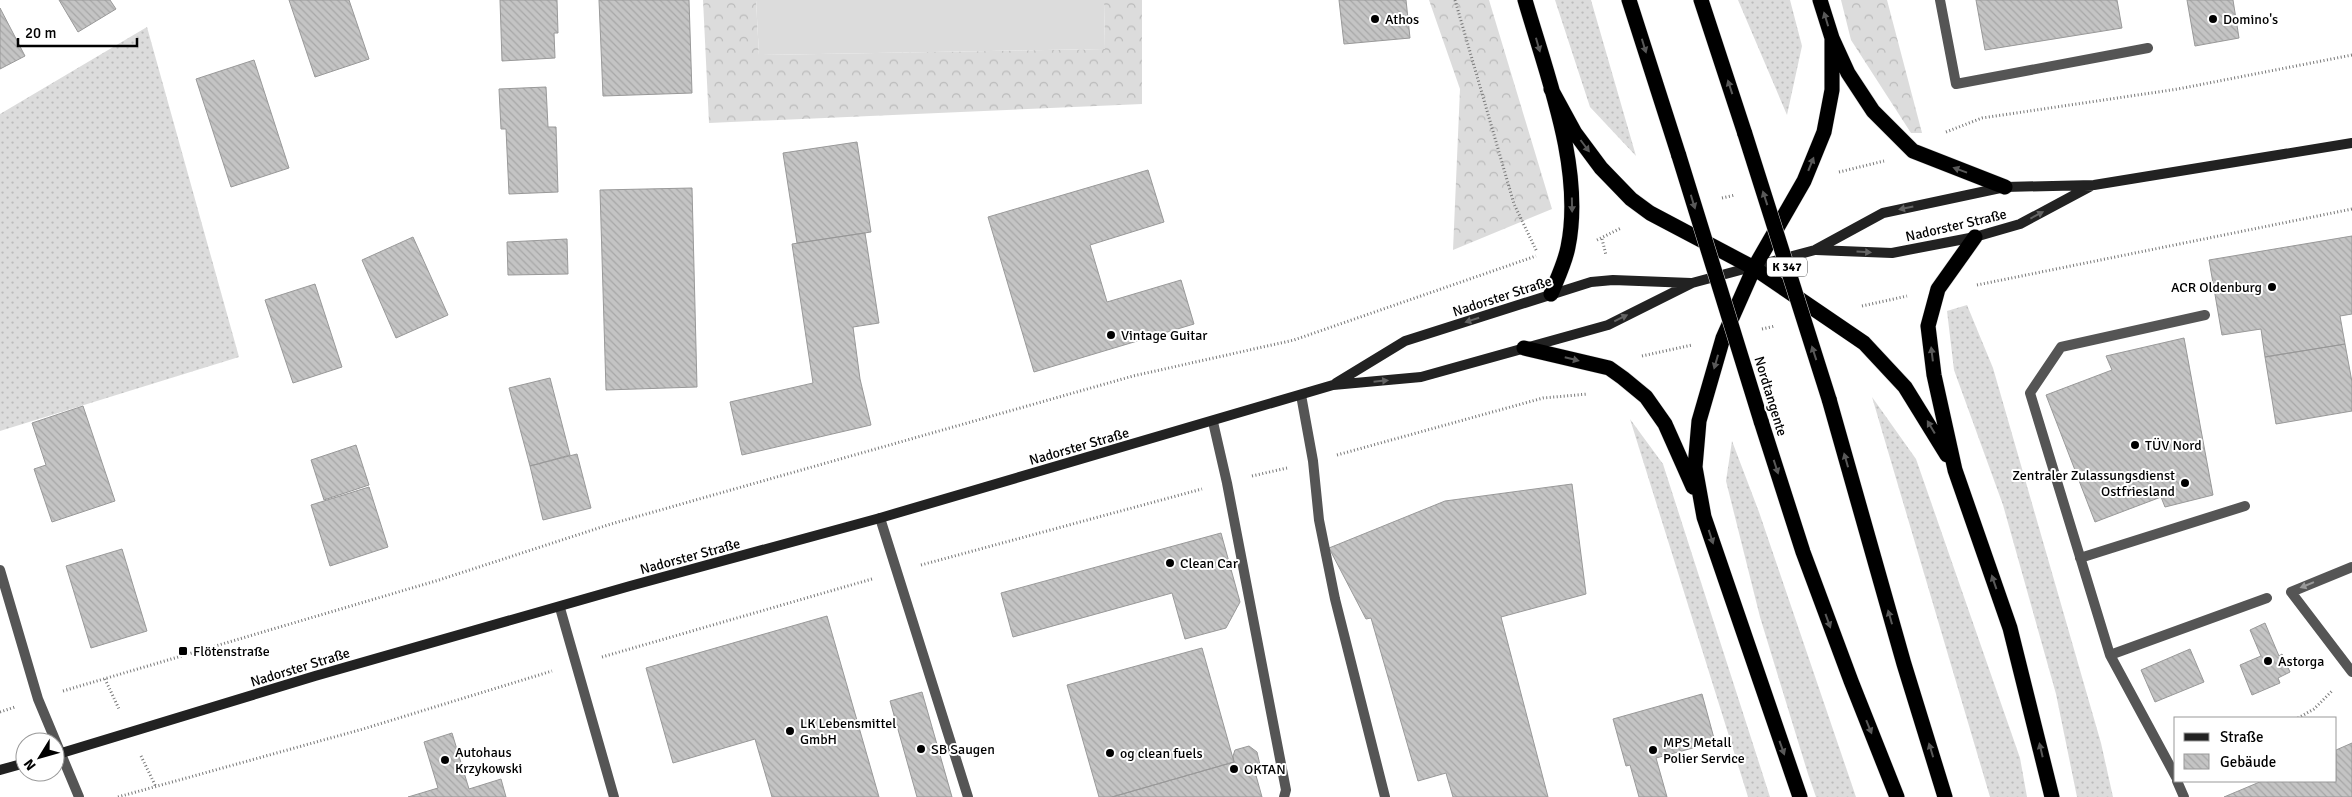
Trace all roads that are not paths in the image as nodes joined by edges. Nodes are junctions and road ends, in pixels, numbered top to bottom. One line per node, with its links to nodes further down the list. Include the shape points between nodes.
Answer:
1 (1525, 0): 8 (highway, K 347, one-way to 8)
2 (1630, 0): 46 (highway, Nordtangente, one-way to 46, bridge, via 1802,552)
3 (1702, 0): 47 (highway, K 347, one-way to 3, bridge, via 1829,399)
4 (1820, 0): 6 (highway, K 347, one-way to 4)
5 (1940, 0): 7 (street, via 1956,84)
6 (1832, 38): 11 (highway, K 347, one-way to 6, via 1913,151 1873,111 1848,73); 14 (highway, K 347, one-way to 6, via 1804,181 1824,132 1832,90)
7 (2148, 48)
8 (1551, 89): 14 (highway, K 347, one-way to 14, via 1575,133 1601,168 1631,199 1650,213); 16 (highway, K 347, one-way to 16, via 1571,171 1572,219 1568,249)
9 (2352, 143): 10 (street, Nadorster Straße)
10 (2094, 185): 11 (street, Nadorster Straße); 12 (street, Nadorster Straße, one-way to 10, via 2020,224)
11 (2005, 187): 13 (street, Nadorster Straße, one-way to 13, via 1883,213)
12 (1975, 237): 13 (street, Nadorster Straße, one-way to 12, via 1892,254); 22 (highway, one-way to 12, via 1934,375 1928,326 1938,290)
13 (1815, 250): 14 (street, Nadorster Straße)
14 (1754, 268): 15 (street, Nadorster Straße); 22 (highway, one-way to 14, via 1905,387 1864,343); 24 (highway, one-way to 24, via 1723,338 1699,421 1696,467)
15 (1692, 283): 16 (street, Nadorster Straße, via 1613,280 1591,282); 18 (street, Nadorster Straße, one-way to 15, via 1608,325)
16 (1552, 294): 19 (street, Nadorster Straße, one-way to 19, via 1405,341)
17 (2205, 315): 26 (street, via 2061,347 2030,394)
18 (1524, 348): 19 (street, Nadorster Straße, one-way to 18, via 1421,377); 24 (highway, one-way to 24, via 1609,368 1646,397 1675,443)
19 (1333, 385): 20 (street, Nadorster Straße)
20 (1301, 395): 21 (street, Nadorster Straße); 44 (street, via 1319,520 1335,599)
21 (1212, 422): 25 (street, Nadorster Straße); 43 (street, via 1227,482 1283,771)
22 (1955, 470): 48 (highway, one-way to 22, via 2010,628)
23 (2245, 506): 26 (street)
24 (1704, 517): 45 (highway, one-way to 45)
25 (880, 518): 30 (street, Nadorster Straße); 42 (street)
26 (2080, 558): 31 (street)
27 (2352, 567): 32 (street, one-way to 32, via 2291,592)
28 (0, 570): 33 (street)
29 (2267, 598): 31 (street)
30 (560, 608): 34 (street, Nadorster Straße, via 316,676); 41 (street)
31 (2110, 655): 38 (street)
32 (2352, 672)
33 (50, 732)
34 (65, 753)
35 (15, 766): 37 (street)
36 (65, 769): 40 (street)
37 (0, 770)
38 (2174, 773)
39 (2178, 782): 49 (street)
40 (79, 797)
41 (614, 797)
42 (968, 797)
43 (1284, 797)
44 (1385, 797)
45 (1800, 797)
46 (1897, 797)
47 (1945, 797)
48 (2052, 797)
49 (2184, 797)

